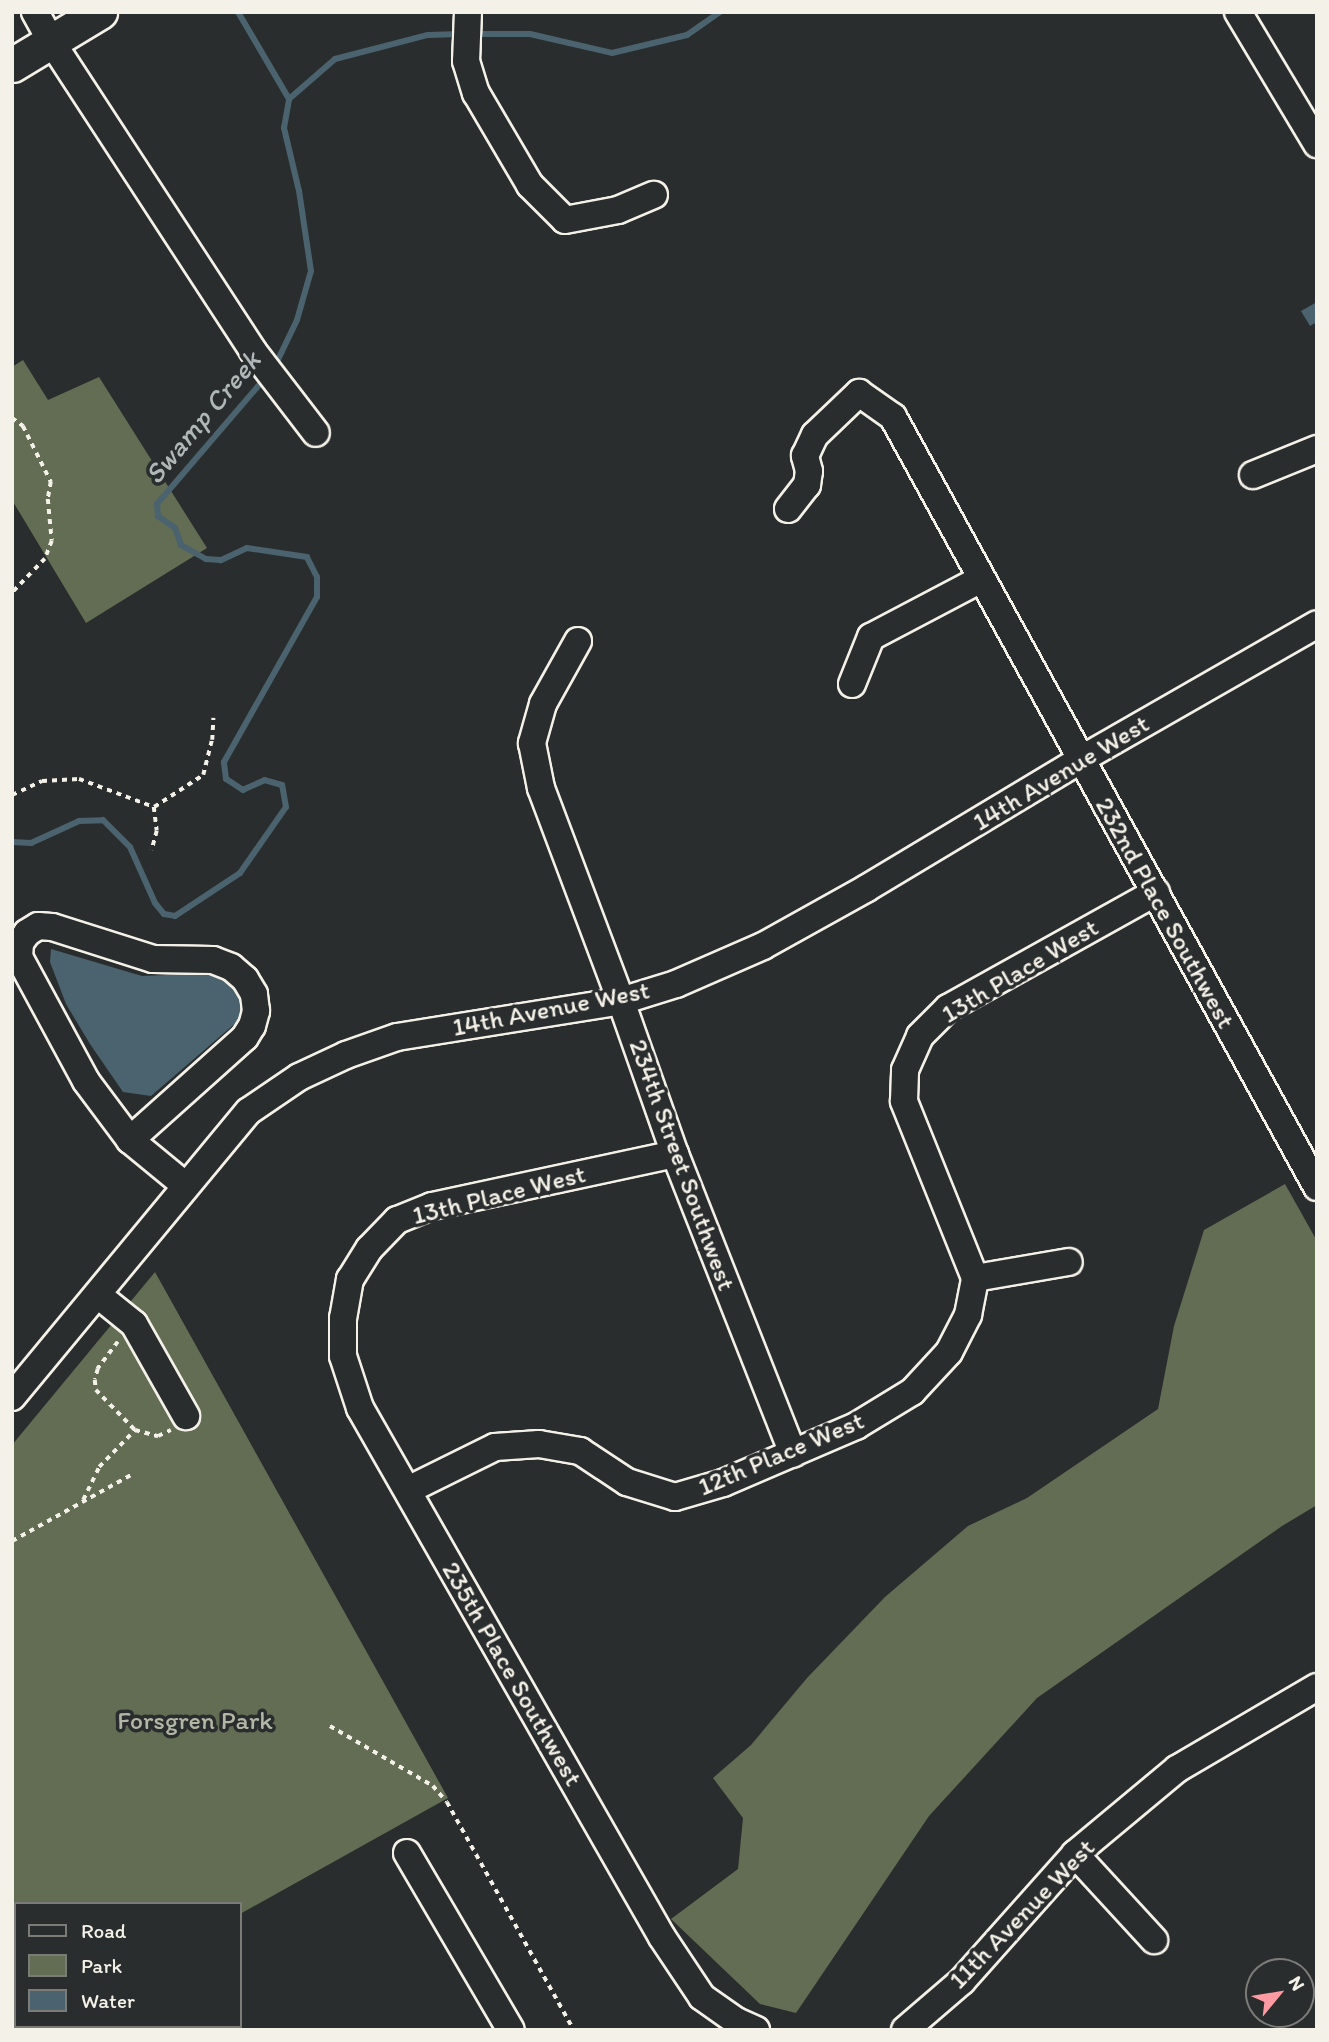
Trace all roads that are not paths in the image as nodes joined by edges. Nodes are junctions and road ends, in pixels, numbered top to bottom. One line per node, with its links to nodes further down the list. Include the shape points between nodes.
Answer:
1 (35, 12): 5 (street)
2 (100, 12): 5 (main road)
3 (1238, 12): 7 (street)
4 (468, 13): 8 (street, via 466,61 476,93 530,185 565,220 618,209)
5 (51, 41): 6 (main road); 9 (street, via 253,351)
6 (12, 65)
7 (1317, 144)
8 (654, 195)
9 (316, 433)
10 (1317, 449): 11 (street)
11 (1253, 475)
12 (788, 509): 13 (street, 232nd Place Southwest, via 807,485 810,471 805,456 815,435 859,393 893,417)
13 (981, 579): 16 (street, via 871,637); 17 (street, 232nd Place Southwest)
14 (1317, 624): 17 (street, 14th Avenue West)
15 (579, 641): 19 (street, 234th Street Southwest, via 543,704 532,743 541,788)
16 (852, 684)
17 (1080, 760): 18 (street, 232nd Place Southwest); 19 (street, 14th Avenue West, via 763,946 676,984)
18 (1156, 892): 23 (street, 232nd Place Southwest); 25 (street, 13th Place West, via 948,1008 920,1036 905,1070 904,1101)
19 (621, 1001): 21 (street, 234th Street Southwest); 22 (street, 14th Avenue West, via 397,1037 346,1055 299,1077 249,1111)
20 (130, 1140): 20 (street, via 86,1081 19,957 20,943 38,926 153,959 213,960 231,967 254,994 256,1011 245,1037); 22 (street)
21 (675, 1154): 26 (street, 13th Place West, via 432,1206 397,1220 369,1249); 30 (street, 234th Street Southwest)
22 (186, 1186): 27 (street, 14th Avenue West)
23 (1317, 1187)
24 (1069, 1262): 25 (street)
25 (975, 1278): 30 (street, 12th Place West, via 968,1315 949,1352 912,1392 856,1426)
26 (350, 1279): 31 (street, 235th Place Southwest, via 343,1356 360,1408)
27 (98, 1295): 28 (street, 14th Avenue West); 29 (street, via 134,1324)
28 (12, 1397)
29 (186, 1416)
30 (793, 1454): 31 (street, 12th Place West, via 675,1497 627,1482 580,1451 539,1444 495,1447)
31 (408, 1490): 37 (street, 235th Place Southwest, via 662,1937 702,1997)
32 (1313, 1697): 34 (street, 11th Avenue West, via 1177,1769)
33 (407, 1853): 36 (street)
34 (1074, 1854): 35 (street); 38 (street, 11th Avenue West, via 962,1981)
35 (1154, 1940)
36 (511, 2030)
37 (756, 2030)
38 (905, 2030)

